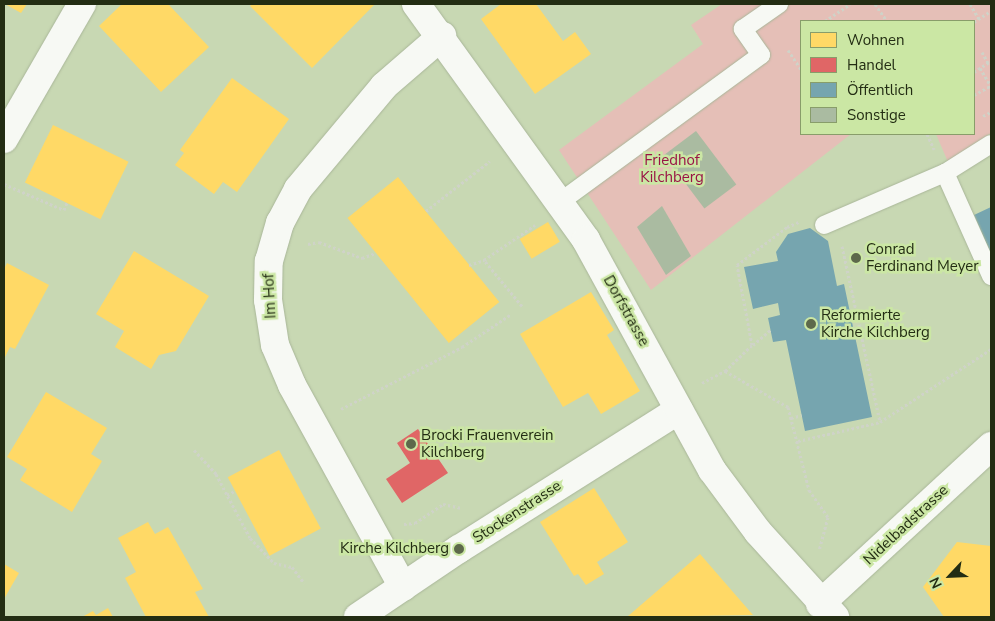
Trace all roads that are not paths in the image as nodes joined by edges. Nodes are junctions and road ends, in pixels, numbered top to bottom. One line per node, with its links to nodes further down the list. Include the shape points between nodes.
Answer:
1 (82, 4): 5 (street)
2 (416, 4): 4 (street, Dorfstrasse)
3 (779, 4): 8 (lane, via 743,29 761,55)
4 (442, 36): 8 (street, Dorfstrasse); 13 (street, Im Hof, via 384,86 298,189 280,223 269,261 268,300 275,345 313,423)
5 (4, 139)
6 (991, 144): 7 (lane)
7 (945, 173): 9 (lane); 10 (lane)
8 (560, 202): 11 (street, Dorfstrasse, via 605,273)
9 (824, 225)
10 (991, 276)
11 (680, 410): 13 (street, Stockenstrasse); 14 (street, Dorfstrasse, via 712,470 735,502)
12 (991, 446): 14 (street, Nidelbadstrasse)
13 (403, 587): 15 (street, Stockenstrasse)
14 (828, 611)
15 (358, 617)

